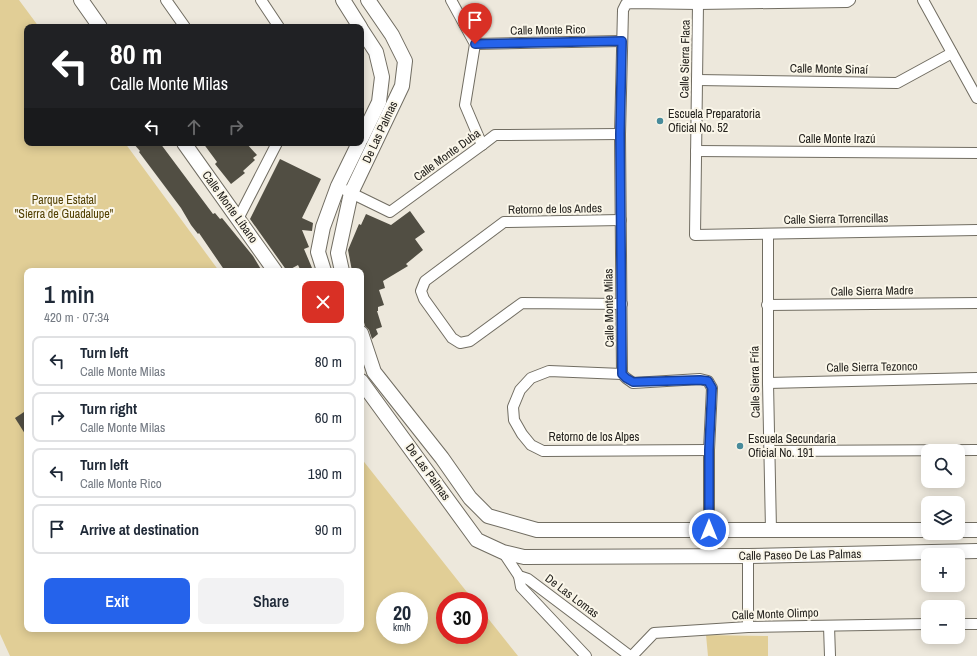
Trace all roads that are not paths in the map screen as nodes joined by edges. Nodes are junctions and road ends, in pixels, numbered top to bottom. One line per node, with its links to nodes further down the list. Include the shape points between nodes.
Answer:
1 (81, 0): 10 (street)
2 (166, 0): 11 (street)
3 (260, 0): 12 (street)
4 (343, 0): 13 (street, De Las Palmas)
5 (368, 0): 29 (street, De Las Palmas, via 392,35 405,61 402,86)
6 (451, 0): 16 (street)
7 (850, 0): 9 (street)
8 (923, 0): 17 (street)
9 (698, 4): 15 (street, Calle Monte Milas, via 626,4 623,10); 18 (street, Calle Sierra Flaca)
10 (98, 24)
11 (183, 24)
12 (277, 24)
13 (358, 24)
14 (364, 34): 20 (street, De Las Palmas, via 376,52 382,77 380,102)
15 (622, 41): 16 (street, Calle Monte Rico); 21 (street, Calle Monte Milas)
16 (475, 44): 22 (street, via 465,105)
17 (952, 52): 18 (street, Calle Monte Sinaí, via 897,83); 19 (street)
18 (697, 80): 26 (street, Calle Sierra Flaca)
19 (977, 98)
20 (364, 133)
21 (620, 134): 22 (street, Calle Monte Duba, via 495,135); 31 (street, Calle Monte Milas)
22 (482, 145): 29 (street, Calle Monte Duba, via 390,212)
23 (186, 146): 30 (street, Calle Monte Líbano)
24 (275, 146): 30 (street)
25 (358, 146): 28 (street, De Las Palmas)
26 (696, 151): 27 (street, Calle Monte Irazú); 34 (street, Calle Sierra Flaca)
27 (977, 153)
28 (338, 186): 29 (street); 36 (street, De Las Palmas, via 323,227 318,252)
29 (351, 193): 37 (street, De Las Palmas, via 338,253)
30 (238, 219): 35 (street, Calle Monte Líbano)
31 (621, 220): 39 (street, Calle Monte Milas); 39 (street, Retorno de los Andes, via 504,222 424,281 421,291 452,338 460,343 470,341 522,303)
32 (977, 230): 33 (street, Calle Sierra Torrencillas)
33 (768, 234): 34 (street, Calle Sierra Torrencillas); 40 (street, Calle Sierra Fría)
34 (695, 235)
35 (274, 268)
36 (323, 268)
37 (341, 268)
38 (977, 303): 40 (street, Calle Sierra Madre)
39 (622, 304): 43 (street, Calle Monte Milas)
40 (767, 305): 46 (street, Calle Sierra Fría)
41 (364, 342): 42 (street, De Las Palmas)
42 (374, 372): 45 (street); 51 (street, De Las Palmas)
43 (622, 374): 48 (street, via 633,382 708,381 712,388); 48 (street, Retorno de los Alpes, via 549,372 532,378 520,390 513,407 514,420 531,445 543,451)
44 (977, 378): 46 (street, Calle Sierra Tezonco)
45 (364, 379)
46 (768, 383): 50 (street, Calle Sierra Fría)
47 (364, 385): 58 (street, De Las Palmas, via 477,540)
48 (709, 450): 52 (street)
49 (977, 450): 50 (street)
50 (770, 451): 53 (street, Calle Sierra Fría)
51 (470, 498): 52 (street, Calle Paseo De Las Palmas, via 488,516 537,530)
52 (709, 530): 53 (street, Calle Paseo De Las Palmas)
53 (771, 530): 54 (street, Calle Paseo De Las Palmas)
54 (921, 530)
55 (965, 530): 56 (street)
56 (977, 530)
57 (977, 551): 59 (street, Calle Paseo De Las Palmas)
58 (503, 552): 59 (street, Calle Paseo De Las Palmas, via 524,557); 60 (street)
59 (748, 556): 65 (street)
60 (518, 576): 66 (street, via 521,587); 67 (street, De Las Lomas, via 528,579)
61 (921, 624): 64 (street, Calle Monte Olimpo)
62 (965, 624): 63 (street)
63 (977, 624)
64 (829, 626): 65 (street, Calle Monte Olimpo); 68 (street)
65 (748, 627): 67 (street, Calle Monte Olimpo, via 654,634)
66 (586, 656)
67 (631, 656)
68 (830, 656)

